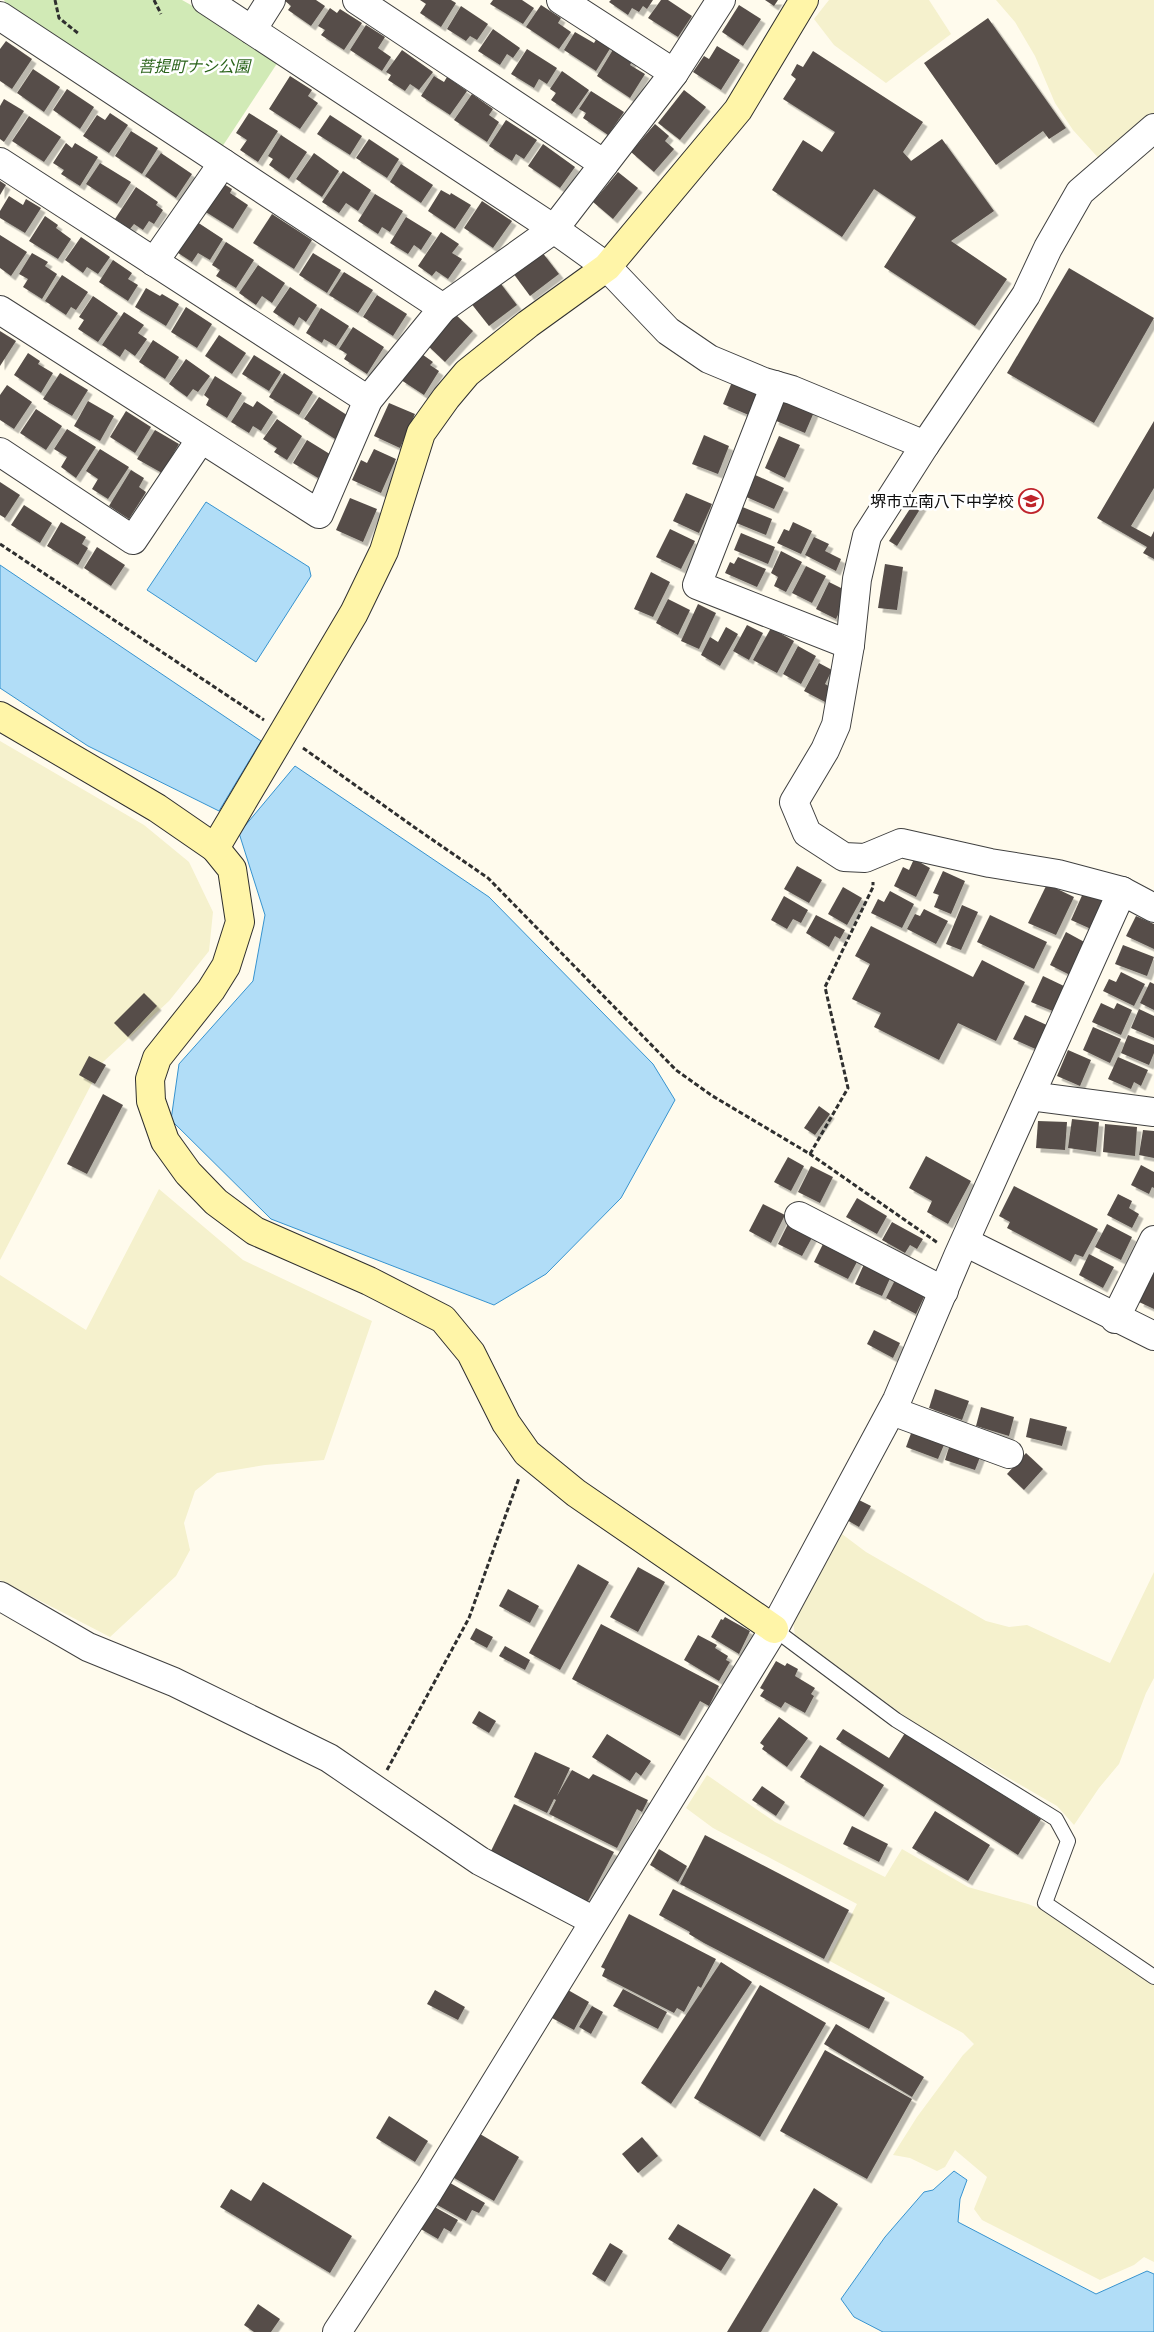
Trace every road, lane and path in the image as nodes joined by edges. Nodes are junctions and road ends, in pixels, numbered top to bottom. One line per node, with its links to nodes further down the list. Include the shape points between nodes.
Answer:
1 (55, 0): 12 (path, via 59,18)
2 (154, 0): 9 (path)
3 (206, 0): 11 (street)
4 (271, 0): 11 (street)
5 (357, 0): 17 (street)
6 (561, 0): 13 (street)
7 (721, 0): 13 (street)
8 (804, 0): 20 (street, via 738,110)
9 (161, 14)
10 (0, 16): 16 (street)
11 (252, 30): 18 (street)
12 (78, 34)
13 (674, 73): 17 (street)
14 (1154, 128): 26 (street, via 1080,192 1026,295)
15 (0, 162): 19 (street)
16 (222, 163): 19 (street); 21 (street)
17 (604, 164): 18 (street)
18 (554, 229): 20 (street); 21 (street)
19 (154, 262): 24 (street)
20 (607, 267): 23 (street, via 668,331 708,359); 31 (street, via 467,373 421,433 384,551 354,613)
21 (443, 308): 24 (street)
22 (0, 310): 25 (street)
23 (775, 385): 26 (street); 29 (street, via 697,586)
24 (368, 400): 25 (street, via 319,514)
25 (201, 439): 27 (street, via 133,540)
26 (925, 445): 29 (street, via 867,536 857,579)
27 (0, 452)
28 (0, 544): 31 (path)
29 (850, 645): 33 (street, via 836,725 794,802 807,833 844,857 865,858)
30 (0, 716): 32 (street, via 157,808)
31 (282, 733): 32 (street); 38 (path, via 488,878 676,1070 711,1095)
32 (215, 848): 46 (street, via 232,869 240,922 226,966 157,1058 150,1079 151,1101 165,1141 216,1202 255,1231 369,1281 443,1319 471,1353 506,1423)
33 (874, 854): 34 (street, via 901,843 1058,874); 38 (path, via 873,887 824,987 848,1088)
34 (1122, 891): 35 (street); 36 (street)
35 (1154, 908)
36 (1030, 1096): 37 (street); 41 (street)
37 (1154, 1112)
38 (810, 1154): 41 (path, via 918,1231)
39 (799, 1216): 42 (street)
40 (1154, 1240): 43 (street)
41 (962, 1249): 42 (street); 43 (street)
42 (944, 1291): 45 (street)
43 (1115, 1319): 44 (street)
44 (1154, 1336)
45 (892, 1411): 47 (street); 49 (street)
46 (527, 1454): 49 (street, via 576,1492); 50 (path, via 469,1618)
47 (1009, 1454)
48 (0, 1596): 50 (street, via 88,1647 174,1682 329,1758)
49 (774, 1629): 51 (street); 52 (lane, via 896,1720 1056,1819 1068,1842 1045,1903)
50 (376, 1790): 51 (street, via 480,1862)
51 (594, 1920): 53 (street, via 429,2191)
52 (1154, 1977)
53 (337, 2332)

